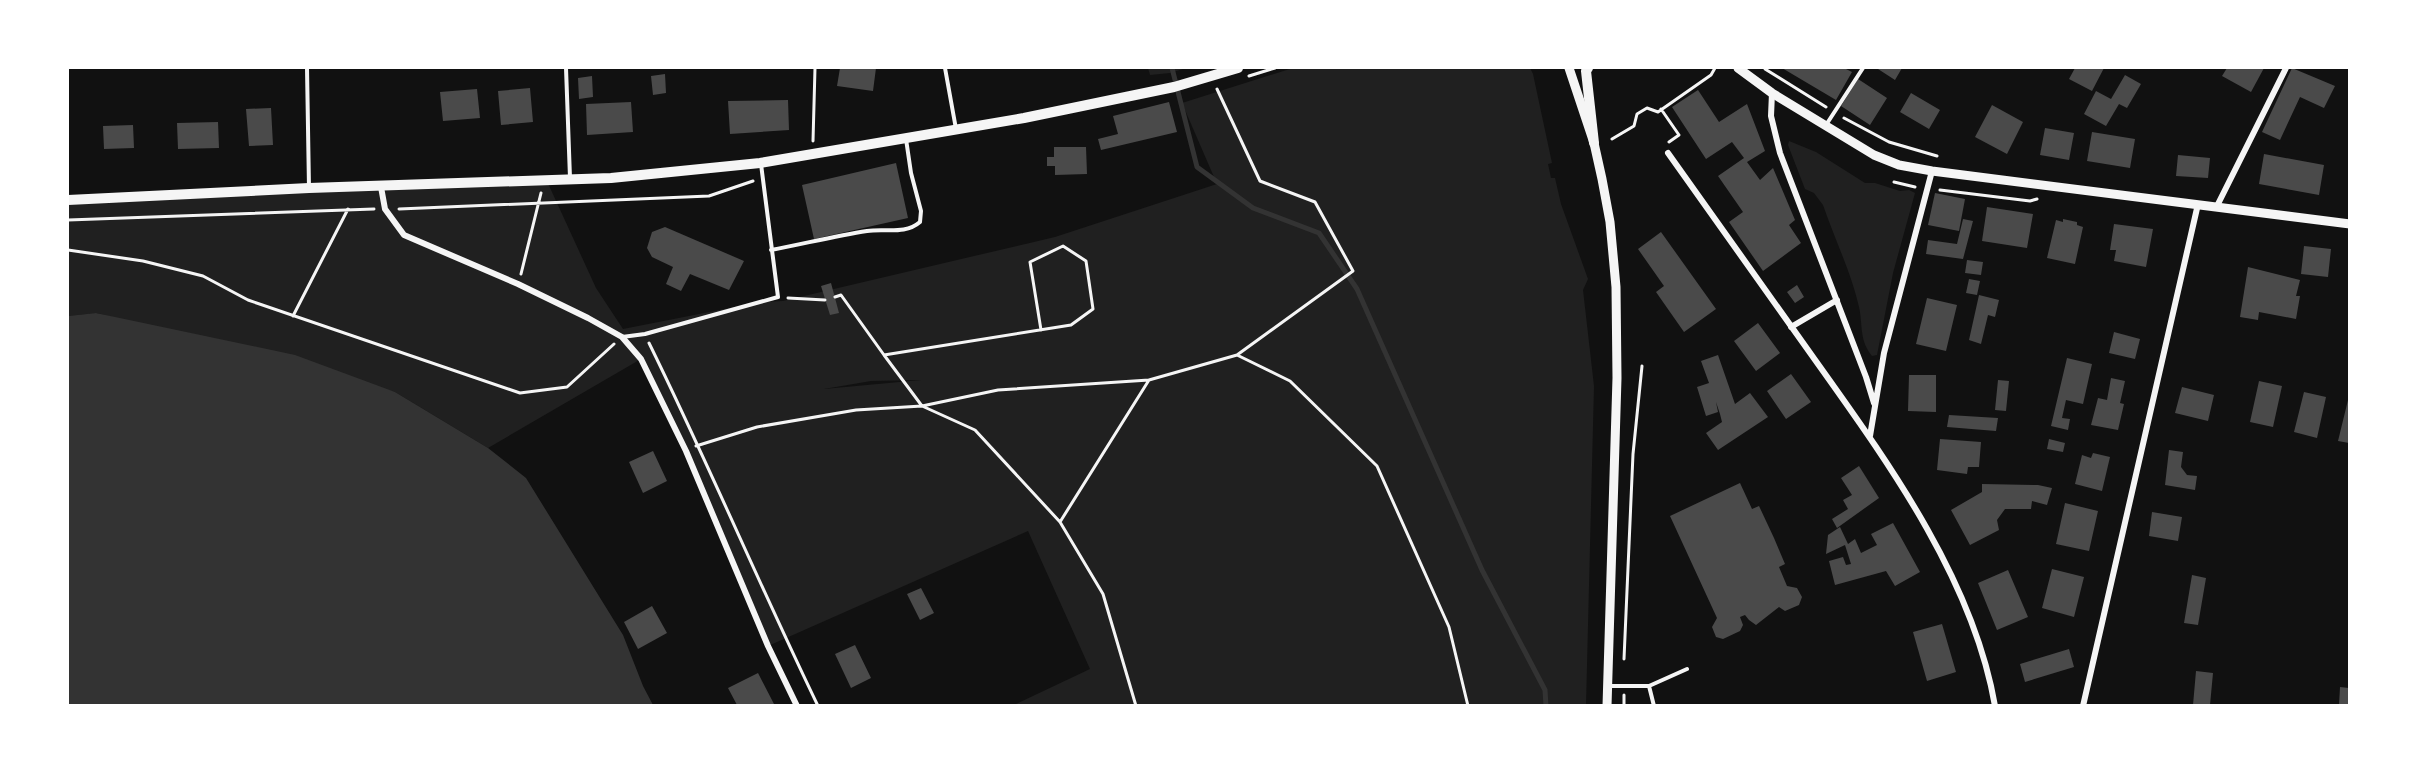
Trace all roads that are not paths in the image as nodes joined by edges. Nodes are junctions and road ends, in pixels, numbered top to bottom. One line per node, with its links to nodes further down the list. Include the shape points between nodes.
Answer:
1 (307, 68): 20 (lane)
2 (566, 68): 18 (lane)
3 (945, 68): 12 (lane)
4 (1238, 68): 12 (main road, via 1174,87)
5 (1569, 68): 14 (street)
6 (1588, 68): 14 (main road)
7 (1738, 68): 10 (street)
8 (1863, 68): 11 (lane)
9 (2286, 68): 23 (street)
10 (1772, 93): 11 (street); 26 (street, via 1771,116 1780,153)
11 (1825, 125): 17 (street, via 1874,155)
12 (956, 129): 13 (main road)
13 (906, 138): 16 (main road); 25 (lane, via 921,211 915,227 870,230)
14 (1594, 143): 32 (street, via 1610,222 1617,287)
15 (1668, 153): 27 (street)
16 (760, 163): 18 (main road); 25 (lane)
17 (1932, 171): 22 (street); 29 (street)
18 (570, 179): 19 (main road)
19 (381, 187): 20 (main road); 28 (street, via 385,210 404,235 518,284)
20 (309, 188): 21 (main road)
21 (68, 200)
22 (2198, 204): 23 (street); 38 (street)
23 (2217, 206): 24 (street)
24 (2349, 224)
25 (771, 250): 28 (lane, via 778,297)
26 (1837, 300): 27 (street); 29 (street)
27 (1791, 327): 30 (street)
28 (622, 337): 34 (street, via 641,358 686,451)
29 (1874, 403): 30 (street)
30 (1869, 437): 37 (street, via 1924,524 1975,628)
31 (1687, 669): 33 (lane)
32 (1606, 686): 33 (lane); 35 (street)
33 (1649, 686): 36 (lane)
34 (797, 705)
35 (1607, 705)
36 (1654, 705)
37 (1995, 705)
38 (2083, 705)

